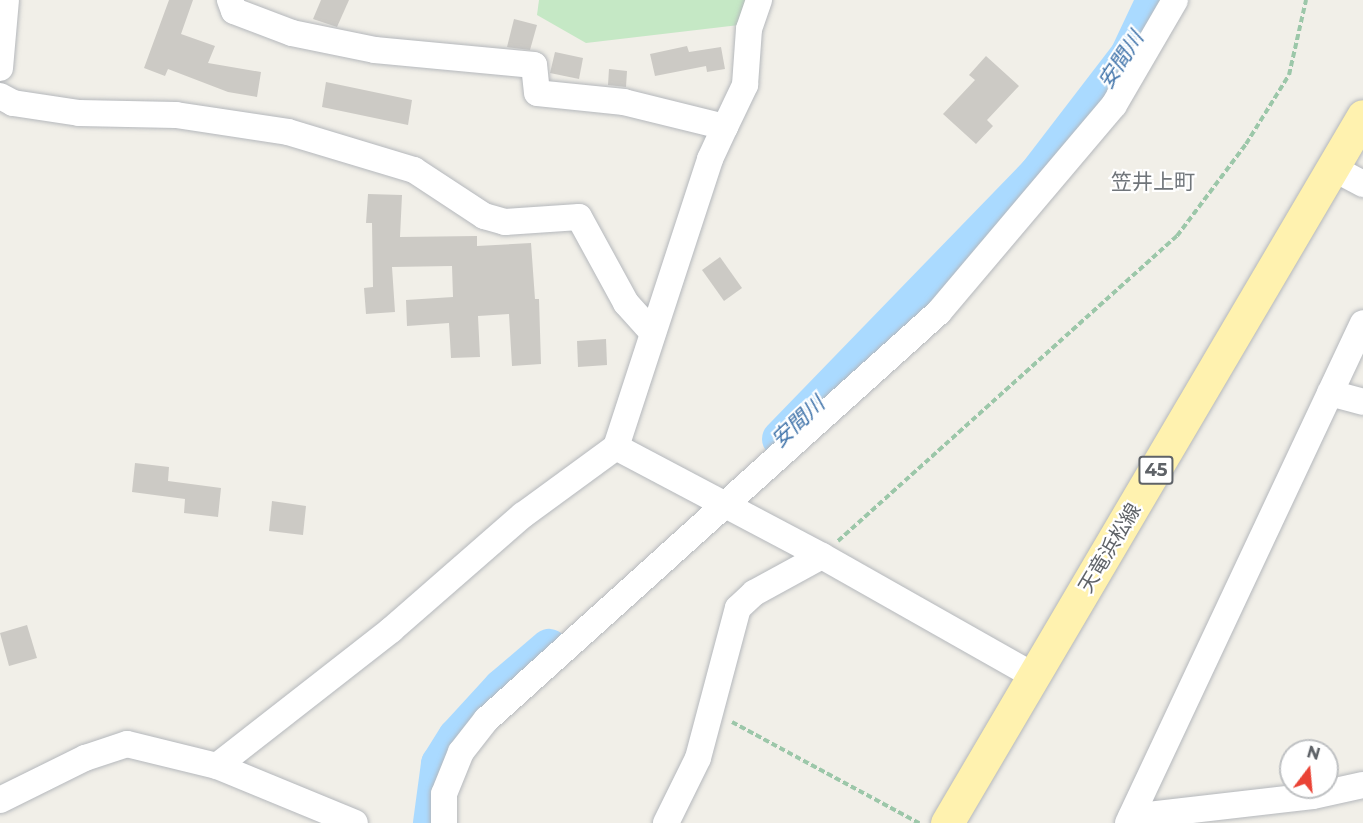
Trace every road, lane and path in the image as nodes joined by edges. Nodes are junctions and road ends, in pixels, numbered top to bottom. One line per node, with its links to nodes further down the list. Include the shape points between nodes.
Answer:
1 (6, 0): 6 (street)
2 (230, 0): 9 (street, via 234,11 292,33 375,50 534,65 537,93 624,102)
3 (759, 0): 9 (street, via 744,55 745,85)
4 (1175, 0): 17 (street, via 1114,105 939,312)
5 (1306, 0): 18 (path, via 1289,75 1246,144 1177,236)
6 (0, 68)
7 (0, 96): 13 (street, via 13,103 79,113 176,114 288,132 414,170 484,216 505,222 579,217 626,303)
8 (1363, 116): 10 (main road, 天竜浜松線 / 45)
9 (725, 127): 13 (street, via 710,159)
10 (1333, 168): 11 (street); 19 (main road, 天竜浜松線 / 45)
11 (1363, 184)
12 (1363, 322): 14 (street)
13 (652, 332): 16 (street)
14 (1329, 393): 15 (street); 24 (street)
15 (1363, 402)
16 (616, 447): 17 (street); 21 (street, via 523,515 391,630)
17 (719, 500): 18 (street); 26 (street, via 486,720 461,752 444,795)
18 (822, 555): 19 (street); 20 (street, via 754,593 738,608)
19 (1032, 675): 29 (main road, 天竜浜松線 / 45)
20 (712, 711): 27 (street, via 698,758); 28 (path)
21 (217, 766): 23 (street, via 127,744 85,758); 25 (street)
22 (1363, 785): 24 (street, via 1313,796)
23 (0, 800)
24 (1129, 820)
25 (355, 823)
26 (444, 823)
27 (666, 823)
28 (919, 823)
29 (947, 823)

